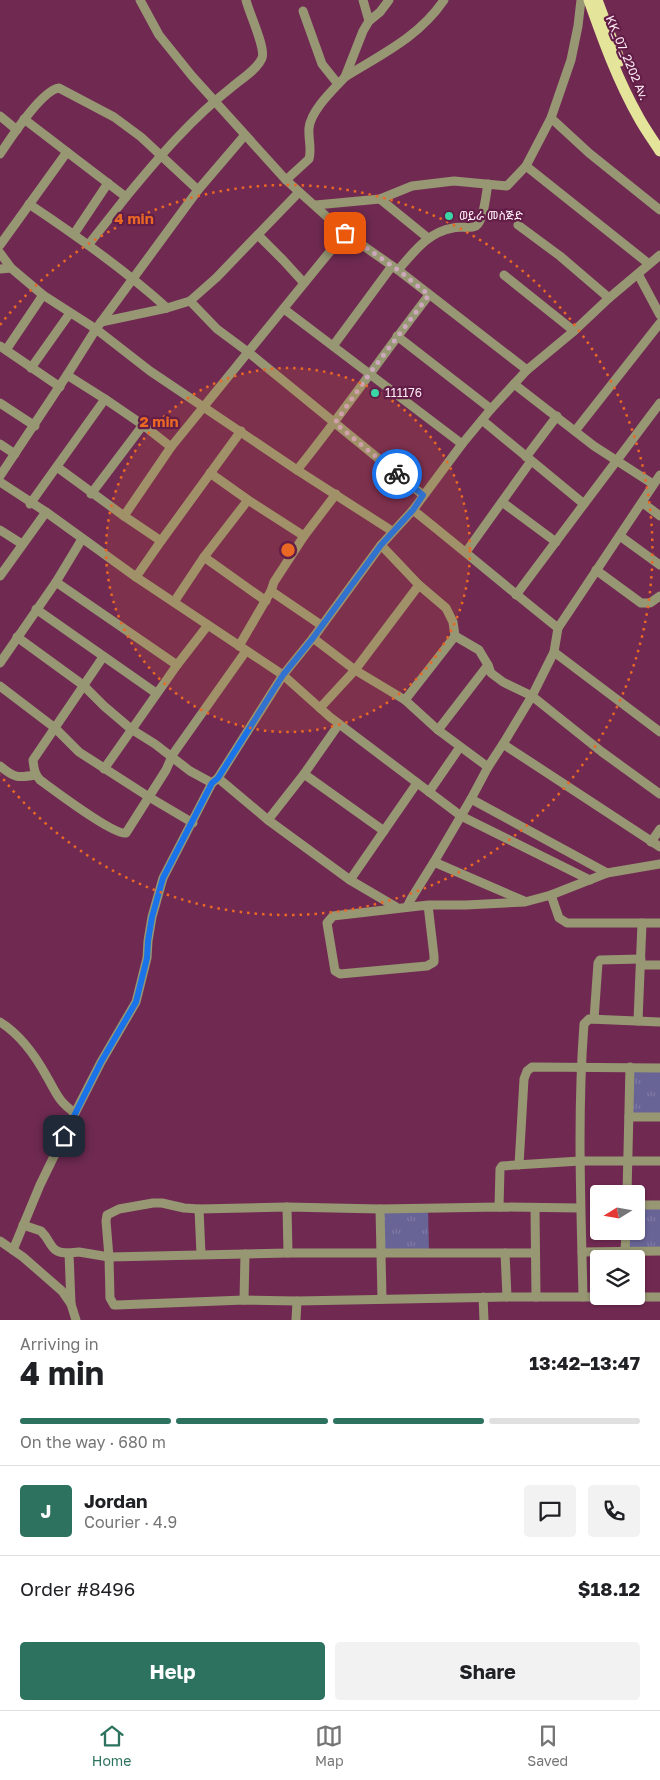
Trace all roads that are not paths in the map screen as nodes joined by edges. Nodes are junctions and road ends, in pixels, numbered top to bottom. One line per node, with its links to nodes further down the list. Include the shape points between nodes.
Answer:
1 (140, 0): 13 (street, via 159,35)
2 (246, 0): 13 (street, via 262,48 262,59 256,68)
3 (363, 0): 10 (street)
4 (389, 0): 10 (street)
5 (444, 0): 11 (street, via 423,25 392,49)
6 (581, 0): 15 (street, via 572,60)
7 (589, 0): 20 (main road, KK_07_2202 Av., via 627,95)
8 (597, 0): 19 (main road, via 636,100)
9 (303, 11): 12 (street, via 316,52)
10 (369, 21): 11 (street)
11 (345, 77): 12 (street)
12 (338, 84): 25 (street, via 311,120 310,159)
13 (215, 100): 18 (street); 23 (street)
14 (0, 116): 17 (street)
15 (551, 118): 24 (street); 34 (street, via 588,153)
16 (24, 119): 17 (street); 21 (street); 23 (street, via 50,92 59,88 114,117)
17 (17, 130): 22 (street)
18 (245, 135): 25 (street); 28 (street)
19 (660, 143)
20 (660, 151)
21 (67, 152): 26 (street); 32 (street)
22 (0, 154)
23 (160, 156): 28 (street); 30 (street)
24 (526, 166): 27 (street, via 507,186); 44 (street)
25 (286, 180): 29 (street)
26 (108, 183): 30 (street); 37 (street)
27 (488, 184): 31 (street, via 454,181 412,186); 39 (street, via 478,224 446,229)
28 (198, 190): 50 (street)
29 (299, 192): 33 (street); 38 (street)
30 (126, 197): 40 (street)
31 (380, 199): 33 (street); 39 (street)
32 (29, 204): 37 (street); 41 (street)
33 (316, 205): 36 (street)
34 (660, 210)
35 (518, 224): 54 (street)
36 (345, 233): 46 (street); 51 (street)
37 (74, 234): 40 (street)
38 (258, 235): 51 (street); 55 (street)
39 (428, 238): 46 (street)
40 (89, 244): 50 (street)
41 (0, 245)
42 (0, 253): 45 (street)
43 (660, 255): 44 (street)
44 (650, 264): 48 (street)
45 (11, 268): 47 (street); 52 (street)
46 (395, 268): 53 (street); 64 (street)
47 (0, 269)
48 (638, 274): 54 (street); 59 (street)
49 (504, 275): 62 (street)
50 (133, 278): 56 (street); 61 (street)
51 (304, 283): 57 (street)
52 (43, 295): 58 (street); 65 (street)
53 (429, 295): 63 (street); 68 (street)
54 (609, 298): 62 (street)
55 (190, 301): 56 (street); 66 (street)
56 (167, 308): 61 (street)
57 (284, 309): 64 (street); 66 (street)
58 (70, 313): 61 (street); 67 (street)
59 (660, 315)
60 (660, 323): 84 (street)
61 (98, 326): 70 (street); 76 (street, via 150,371)
62 (574, 331): 68 (street)
63 (397, 336): 69 (street); 77 (street)
64 (333, 346): 69 (street)
65 (3, 348): 67 (street)
66 (248, 352): 76 (street); 80 (street)
67 (32, 368): 72 (street)
68 (527, 370): 71 (street)
69 (370, 373): 80 (street); 86 (street)
70 (67, 375): 72 (street); 73 (street)
71 (514, 384): 77 (street); 78 (street)
72 (60, 387): 82 (street)
73 (105, 399): 81 (street); 91 (street)
74 (660, 402): 90 (street)
75 (0, 403): 82 (street)
76 (204, 406): 83 (street); 87 (street)
77 (491, 410): 79 (street)
78 (556, 416): 84 (street); 89 (street)
79 (482, 420): 86 (street); 89 (street)
80 (335, 423): 92 (street); 100 (street)
81 (143, 425): 87 (street); 98 (street)
82 (35, 426): 88 (street)
83 (241, 430): 92 (street); 93 (street)
84 (576, 431): 90 (street)
85 (0, 444): 88 (street)
86 (462, 444): 100 (street)
87 (172, 447): 108 (street)
88 (15, 454): 95 (street)
89 (528, 459): 102 (street); 105 (street)
90 (616, 460): 97 (street); 105 (street)
91 (57, 467): 98 (street); 104 (street)
92 (297, 470): 99 (street)
93 (210, 473): 101 (street); 115 (street)
94 (660, 475): 97 (street)
95 (0, 476)
96 (0, 482): 104 (street)
97 (653, 484): 103 (street)
98 (91, 494): 108 (street)
99 (336, 494): 111 (street); 112 (street)
100 (423, 495): 106 (street)
101 (248, 500): 112 (street); 120 (street)
102 (502, 502): 116 (street); 119 (street)
103 (642, 503): 109 (street); 113 (street)
104 (30, 504): 107 (street)
105 (584, 504): 116 (street)
106 (413, 510): 111 (street); 119 (street)
107 (46, 512): 114 (street); 117 (street)
108 (124, 516): 115 (street)
109 (660, 516)
110 (0, 530): 117 (street)
111 (392, 531): 118 (street)
112 (304, 536): 127 (street)
113 (620, 536): 121 (street); 122 (street)
114 (82, 539): 124 (street); 125 (street)
115 (161, 541): 124 (street)
116 (556, 542): 128 (street)
117 (22, 544): 123 (street)
118 (381, 545): 126 (street); 134 (street)
119 (466, 552): 128 (street)
120 (204, 558): 130 (street); 131 (street)
121 (660, 565)
122 (596, 570): 129 (street, via 642,603 650,603); 135 (street)
123 (0, 576)
124 (136, 577): 131 (street)
125 (56, 582): 132 (street); 143 (street)
126 (419, 585): 136 (street, via 446,608 454,622); 145 (street)
127 (270, 592): 130 (street); 134 (street)
128 (516, 595): 135 (street)
129 (660, 596)
130 (266, 601): 139 (street)
131 (174, 602): 133 (street)
132 (36, 609): 137 (street); 141 (street)
133 (208, 625): 139 (street); 143 (street)
134 (321, 625): 138 (street)
135 (558, 628): 140 (street)
136 (455, 636): 144 (street, via 479,650); 151 (street)
137 (17, 637): 142 (street); 147 (street)
138 (313, 638): 145 (street); 146 (street)
139 (243, 648): 146 (street); 160 (street)
140 (554, 652): 150 (street); 157 (street)
141 (103, 658): 147 (street); 149 (street)
142 (0, 663)
143 (177, 665): 149 (street)
144 (488, 665): 150 (street, via 491,673 502,682); 156 (street)
145 (355, 670): 151 (street); 152 (street)
146 (283, 675): 152 (street); 166 (street)
147 (84, 685): 154 (street); 155 (street)
148 (0, 686): 154 (street)
149 (156, 694): 155 (street)
150 (532, 696): 158 (street); 169 (street)
151 (406, 700): 156 (street)
152 (320, 708): 153 (street)
153 (339, 724): 164 (street); 167 (street)
154 (55, 728): 163 (street, via 79,752); 165 (street, via 34,760)
155 (131, 729): 160 (street); 163 (street)
156 (438, 730): 159 (street)
157 (660, 732)
158 (502, 744): 162 (street); 177 (street)
159 (460, 747): 162 (street); 168 (street)
160 (171, 758): 166 (street, via 190,772); 170 (street)
161 (0, 766): 165 (street, via 12,776)
162 (488, 767): 171 (street)
163 (104, 768): 170 (street)
164 (304, 774): 173 (street); 176 (street)
165 (35, 775): 170 (street, via 119,833 126,833)
166 (215, 781): 173 (street); 174 (street)
167 (417, 783): 168 (street); 176 (street)
168 (429, 792): 172 (street)
169 (660, 794)
170 (149, 798): 174 (street)
171 (471, 800): 172 (street); 181 (street)
172 (461, 816): 179 (street); 183 (street)
173 (268, 820): 182 (street)
174 (193, 823): 200 (street, via 163,878 136,1002)
175 (660, 829): 177 (street)
176 (384, 831): 182 (street)
177 (651, 842): 178 (street)
178 (660, 847)
179 (434, 862): 185 (street); 188 (street)
180 (660, 864): 181 (street)
181 (607, 873): 183 (street)
182 (350, 880): 187 (street)
183 (590, 880): 184 (street)
184 (552, 896): 185 (street); 189 (street, via 559,918 567,923)
185 (525, 902): 186 (street)
186 (428, 904): 187 (street, via 434,962 427,966 335,972 327,923 330,918); 188 (street)
187 (396, 907): 188 (street)
188 (407, 907)
189 (642, 923): 190 (street); 191 (street)
190 (660, 923)
191 (641, 962): 192 (street); 193 (street, via 600,960); 194 (street)
192 (660, 965)
193 (594, 1019): 194 (street); 197 (street, via 588,1019 584,1024)
194 (638, 1021): 196 (street)
195 (0, 1022): 200 (street, via 23,1040 57,1097)
196 (660, 1022)
197 (580, 1067): 198 (street); 203 (street); 206 (street, via 532,1067 527,1071)
198 (630, 1067): 199 (street); 201 (street)
199 (660, 1068)
200 (75, 1113): 216 (street)
201 (629, 1117): 202 (street); 204 (street)
202 (660, 1117)
203 (580, 1161): 204 (street); 206 (street); 214 (street)
204 (628, 1161): 205 (street); 207 (street)
205 (660, 1161)
206 (519, 1165): 211 (street, via 502,1166 500,1169)
207 (627, 1185)
208 (645, 1205): 209 (street)
209 (660, 1205)
210 (287, 1206): 212 (street); 215 (street); 224 (street)
211 (499, 1207): 212 (street); 213 (street)
212 (380, 1208): 229 (street)
213 (535, 1208): 214 (street); 226 (street)
214 (580, 1208): 221 (street)
215 (199, 1209): 227 (street); 230 (street, via 153,1203 113,1211 106,1221)
216 (23, 1225): 218 (street); 223 (street, via 41,1231 57,1252)
217 (0, 1241): 218 (street)
218 (13, 1250): 239 (street, via 62,1291)
219 (645, 1251): 220 (street)
220 (660, 1251)
221 (582, 1252): 222 (street); 234 (street)
222 (590, 1252)
223 (69, 1253): 230 (street); 239 (street)
224 (288, 1253): 228 (street); 229 (street)
225 (505, 1253): 226 (street); 229 (street); 231 (street)
226 (535, 1253): 233 (street)
227 (201, 1254): 228 (street); 230 (street)
228 (245, 1254): 237 (street)
229 (380, 1254): 236 (street)
230 (110, 1258): 237 (street, via 110,1298 114,1305)
231 (506, 1296): 232 (street); 233 (street)
232 (483, 1297): 236 (street); 242 (street)
233 (536, 1297): 234 (street)
234 (583, 1297): 235 (street)
235 (660, 1297)
236 (382, 1299): 238 (street)
237 (244, 1300): 238 (street)
238 (297, 1301): 241 (street)
239 (71, 1304): 240 (street)
240 (76, 1320)
241 (296, 1320)
242 (484, 1320)

